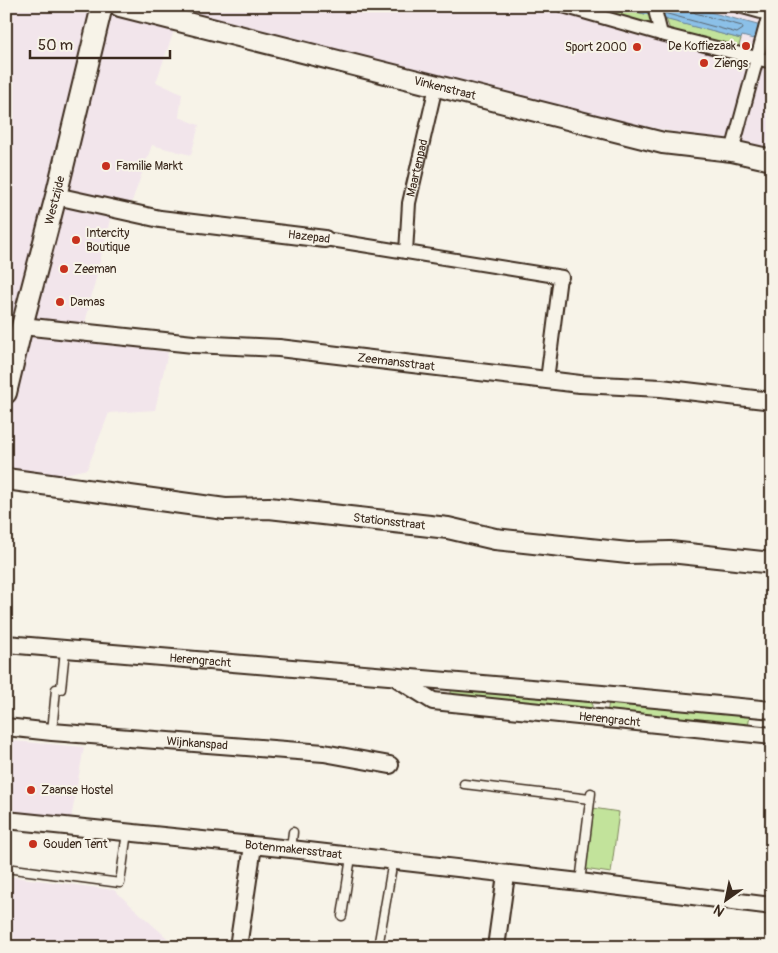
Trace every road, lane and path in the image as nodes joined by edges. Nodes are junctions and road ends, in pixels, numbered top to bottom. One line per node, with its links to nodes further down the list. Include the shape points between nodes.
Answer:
1 (102, 6): 13 (street, Westzijde)
2 (120, 6): 10 (street, Vinkenstraat)
3 (563, 6): 7 (street)
4 (740, 6): 6 (street)
5 (656, 12): 7 (street)
6 (771, 15): 8 (street)
7 (661, 34): 8 (street)
8 (757, 58): 9 (street); 11 (street)
9 (772, 62)
10 (436, 86): 11 (street, Vinkenstraat, via 663,143); 15 (street, Maartenpad, via 409,203)
11 (732, 151): 12 (street, Vinkenstraat)
12 (772, 160)
13 (56, 196): 14 (street, Hazepad, via 160,219); 16 (street, Westzijde)
14 (325, 239): 15 (street, Hazepad)
15 (406, 252): 17 (street, Hazepad, via 561,277)
16 (22, 326): 17 (street, Zeemansstraat, via 193,344 279,348); 18 (street, Westzijde)
17 (547, 380): 19 (street, Zeemansstraat, via 661,388)
18 (7, 387)
19 (772, 401)
20 (6, 479): 21 (street, Stationsstraat, via 225,509 269,508 448,528 495,539)
21 (772, 563)
22 (6, 644): 23 (street, Herengracht)
23 (65, 650): 24 (street, Herengracht); 27 (lane, via 61,689 56,689)
24 (394, 676): 25 (street, Herengracht); 28 (street, Herengracht, via 433,701)
25 (772, 710)
26 (6, 727): 27 (street, Wijnkanspad)
27 (52, 732): 29 (street, Wijnkanspad, via 324,753)
28 (772, 736)
29 (390, 765)
30 (464, 784): 40 (lane, via 591,796)
31 (6, 820): 32 (street, Botenmakersstraat)
32 (127, 832): 34 (street, Botenmakersstraat); 38 (lane, via 120,883)
33 (293, 832): 35 (lane)
34 (253, 846): 35 (street, Botenmakersstraat); 43 (street)
35 (291, 850): 36 (street, Botenmakersstraat)
36 (351, 857): 37 (street, Botenmakersstraat); 42 (lane)
37 (393, 861): 39 (street, Botenmakersstraat); 44 (lane)
38 (6, 868)
39 (506, 875): 40 (street, Botenmakersstraat); 45 (street)
40 (580, 882): 41 (street, Botenmakersstraat)
41 (772, 906)
42 (342, 916)
43 (238, 947)
44 (378, 947)
45 (496, 947)

